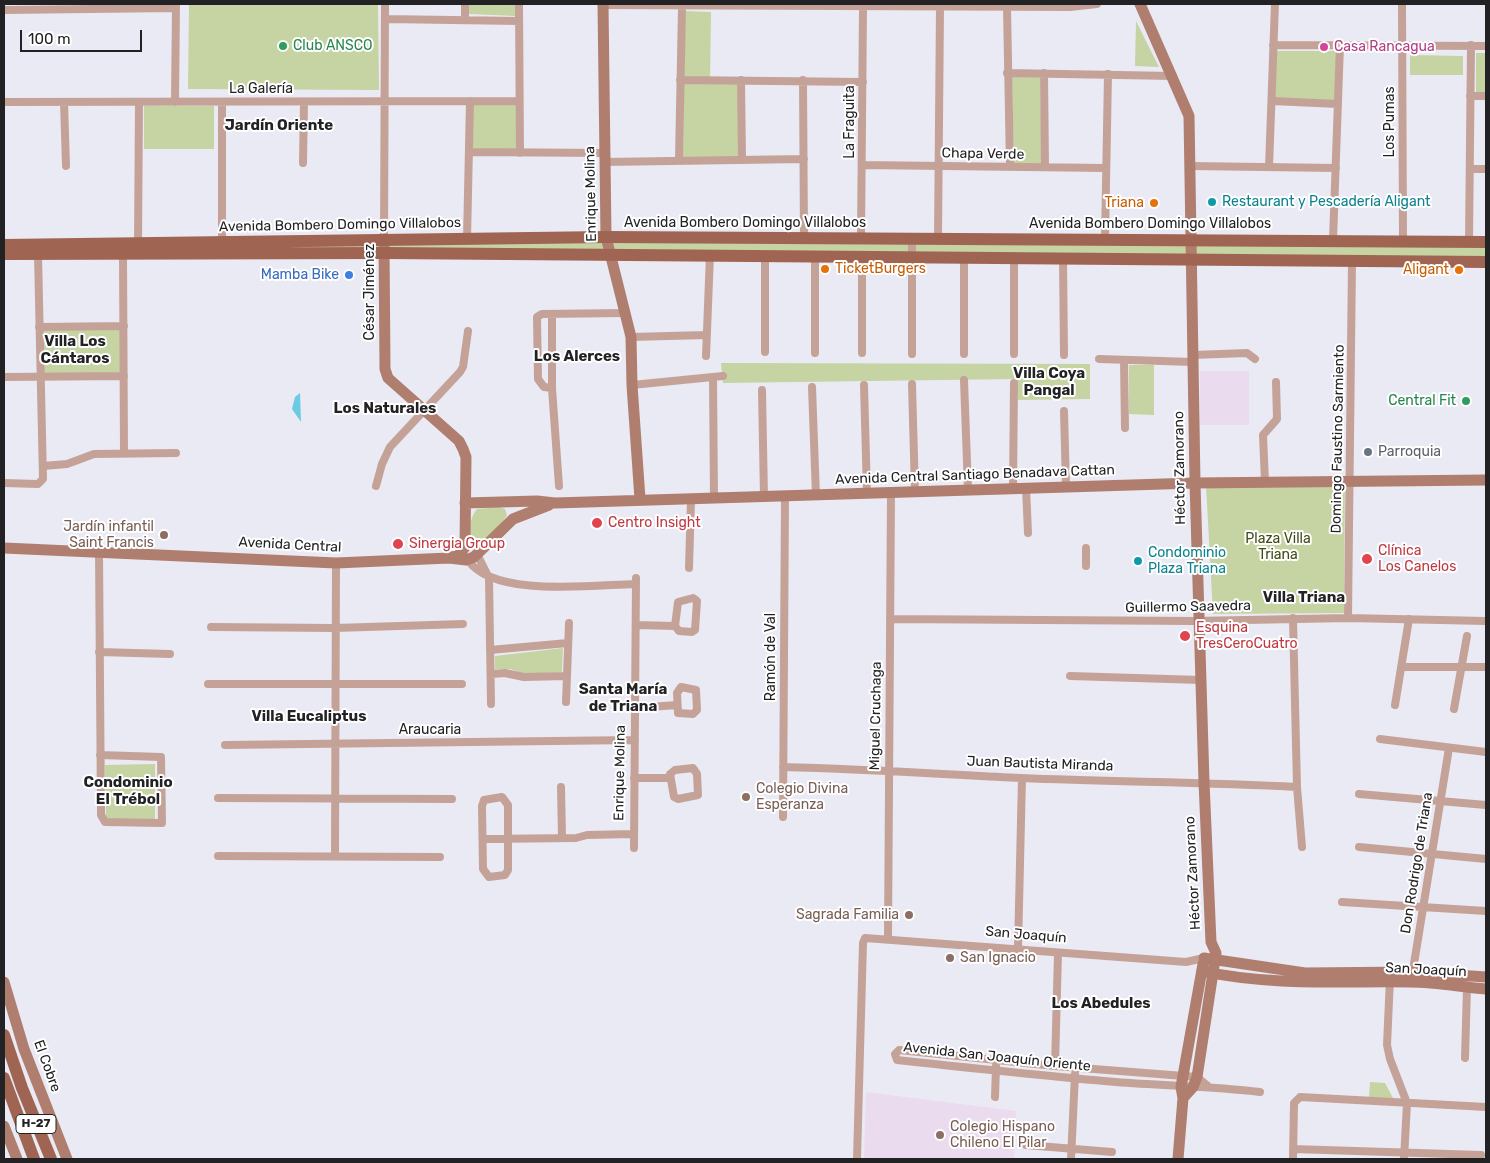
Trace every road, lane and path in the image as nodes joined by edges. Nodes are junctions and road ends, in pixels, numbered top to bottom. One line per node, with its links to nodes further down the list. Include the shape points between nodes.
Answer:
1 (385, 4): 21 (street, César Jiménez)
2 (465, 4): 22 (street)
3 (519, 4): 23 (street)
4 (603, 4): 16 (street); 52 (street, Enrique Molina)
5 (1097, 4): 17 (street)
6 (1140, 4): 32 (street, Héctor Zamorano)
7 (1275, 4): 24 (street)
8 (1402, 4): 26 (street, Los Pumas)
9 (738, 5): 10 (street); 16 (street)
10 (815, 5): 18 (street)
11 (896, 5): 18 (street); 19 (street)
12 (950, 5): 17 (street); 19 (street)
13 (58, 6): 14 (street); 20 (street)
14 (97, 6): 15 (street)
15 (176, 6): 45 (street)
16 (682, 6): 33 (street)
17 (1004, 6): 29 (street)
18 (863, 7): 36 (street, La Fraguita)
19 (940, 7): 59 (street)
20 (4, 10)
21 (385, 19): 22 (street); 48 (street, César Jiménez)
22 (465, 20): 23 (street)
23 (519, 21): 40 (street)
24 (1273, 44): 25 (street); 41 (street)
25 (1340, 45): 26 (street); 49 (street)
26 (1402, 45): 27 (street); 77 (street, Los Pumas)
27 (1471, 45): 28 (street); 37 (street)
28 (1486, 46)
29 (1007, 73): 30 (street); 61 (street)
30 (1044, 73): 31 (street); 62 (street)
31 (1108, 74): 32 (street); 64 (street)
32 (1173, 76): 60 (street, Héctor Zamorano, via 1189,116)
33 (680, 80): 34 (street); 54 (street)
34 (742, 80): 35 (street); 55 (street)
35 (803, 80): 36 (street); 53 (street)
36 (863, 82): 57 (street, La Fraguita)
37 (1470, 96): 38 (street); 66 (street)
38 (1486, 96)
39 (470, 101): 40 (street, La Galería); 48 (street, La Galería); 50 (street)
40 (519, 101): 51 (street)
41 (1272, 101): 49 (street); 63 (street)
42 (4, 102): 43 (street, La Galería)
43 (64, 102): 44 (street, La Galería); 58 (street)
44 (139, 102): 45 (street, La Galería); 81 (street)
45 (175, 102): 46 (street, La Galería)
46 (222, 102): 47 (street, La Galería); 79 (street)
47 (304, 102): 48 (street, La Galería); 56 (street)
48 (385, 102): 83 (street, César Jiménez)
49 (1338, 104): 65 (street)
50 (469, 152): 51 (street); 73 (street)
51 (520, 153): 52 (street)
52 (605, 158): 54 (street); 68 (street, Enrique Molina)
53 (804, 159): 55 (street); 69 (street)
54 (679, 160): 55 (street)
55 (742, 160)
56 (303, 163)
57 (862, 165): 59 (street, Chapa Verde); 70 (street, La Fraguita)
58 (66, 166)
59 (939, 166): 61 (street, Chapa Verde); 72 (street)
60 (1190, 166): 63 (street); 75 (street, Héctor Zamorano)
61 (1010, 167): 62 (street, Chapa Verde)
62 (1045, 167): 64 (street, Chapa Verde)
63 (1269, 167): 65 (street)
64 (1105, 168): 74 (street)
65 (1336, 168): 76 (street)
66 (1470, 169): 67 (street); 78 (street)
67 (1486, 169)
68 (606, 237): 69 (main road, Avenida Bombero Domingo Villalobos); 73 (main road, Avenida Bombero Domingo Villalobos); 87 (street, Enrique Molina)
69 (804, 238): 70 (main road, Avenida Bombero Domingo Villalobos)
70 (861, 238): 71 (main road, Avenida Bombero Domingo Villalobos)
71 (912, 238): 72 (main road, Avenida Bombero Domingo Villalobos); 92 (street)
72 (938, 238): 74 (main road, Avenida Bombero Domingo Villalobos)
73 (467, 239): 83 (main road, Avenida Bombero Domingo Villalobos)
74 (1105, 239): 75 (main road, Avenida Bombero Domingo Villalobos)
75 (1190, 240): 76 (main road, Avenida Bombero Domingo Villalobos); 96 (street, Héctor Zamorano)
76 (1333, 240): 77 (main road, Avenida Bombero Domingo Villalobos)
77 (1403, 241): 78 (main road, Avenida Bombero Domingo Villalobos)
78 (1469, 241): 80 (main road, Avenida Bombero Domingo Villalobos)
79 (222, 242): 81 (main road, Avenida Bombero Domingo Villalobos); 83 (main road, Avenida Bombero Domingo Villalobos)
80 (1486, 242)
81 (138, 244): 82 (main road, Avenida Bombero Domingo Villalobos)
82 (4, 245)
83 (384, 247): 86 (main road, Avenida Bombero Domingo Villalobos); 87 (main road, Avenida Bombero Domingo Villalobos); 132 (street, César Jiménez, via 385,368 395,387)
84 (4, 254): 85 (main road, Avenida Bombero Domingo Villalobos)
85 (38, 254): 86 (main road, Avenida Bombero Domingo Villalobos); 102 (street)
86 (123, 254): 101 (street)
87 (609, 255): 88 (main road, Avenida Bombero Domingo Villalobos); 99 (street, Enrique Molina)
88 (710, 255): 89 (main road, Avenida Bombero Domingo Villalobos); 104 (street)
89 (765, 256): 90 (main road, Avenida Bombero Domingo Villalobos); 106 (street)
90 (815, 256): 91 (main road, Avenida Bombero Domingo Villalobos); 108 (street)
91 (862, 256): 92 (main road, Avenida Bombero Domingo Villalobos); 107 (street)
92 (912, 257): 93 (main road, Avenida Bombero Domingo Villalobos); 109 (street)
93 (964, 257): 94 (main road, Avenida Bombero Domingo Villalobos); 110 (street)
94 (1014, 257): 95 (main road, Avenida Bombero Domingo Villalobos); 111 (street)
95 (1063, 258): 96 (main road, Avenida Bombero Domingo Villalobos); 112 (street)
96 (1190, 259): 97 (main road, Avenida Bombero Domingo Villalobos); 114 (street, Héctor Zamorano)
97 (1352, 261): 98 (main road, Avenida Bombero Domingo Villalobos); 140 (street, Domingo Faustino Sarmiento)
98 (1486, 262)
99 (626, 313): 100 (street); 105 (street, Enrique Molina)
100 (552, 314): 129 (street); 129 (street, via 542,314 536,322 538,379 544,387)
101 (124, 326): 102 (street); 118 (street)
102 (40, 327): 121 (street)
103 (468, 331): 132 (street, via 463,367)
104 (707, 335): 105 (street); 113 (street)
105 (630, 337): 127 (street, Enrique Molina)
106 (765, 352)
107 (862, 352)
108 (815, 353)
109 (912, 354)
110 (964, 354)
111 (1014, 354)
112 (1064, 355)
113 (706, 356)
114 (1193, 358): 115 (street, via 1247,353); 117 (street); 142 (street, Héctor Zamorano)
115 (1255, 358)
116 (1099, 359): 117 (street)
117 (1124, 360): 134 (street)
118 (124, 376): 121 (street); 135 (street)
119 (723, 376): 122 (street)
120 (4, 377): 121 (street)
121 (40, 377): 137 (street)
122 (713, 377): 127 (street); 155 (street)
123 (964, 380): 148 (street)
124 (1276, 382): 139 (street, via 1277,419 1263,435)
125 (1014, 383): 147 (street)
126 (912, 384): 149 (street)
127 (632, 385): 156 (street, Enrique Molina)
128 (864, 385): 151 (street)
129 (552, 388): 144 (street)
130 (812, 388): 152 (street)
131 (762, 390): 153 (street)
132 (424, 410): 143 (street, via 390,447); 159 (street, César Jiménez, via 464,449)
133 (1064, 411): 145 (street)
134 (1125, 428)
135 (124, 453): 136 (street); 137 (street, via 91,454 67,464)
136 (176, 453)
137 (43, 466): 141 (street, via 42,482 38,484)
138 (1486, 480): 140 (street, Avenida Central Santiago Benadava Cattan)
139 (1265, 482): 140 (street, Avenida Central Santiago Benadava Cattan); 142 (street, Avenida Central Santiago Benadava Cattan)
140 (1350, 482): 174 (street, Domingo Faustino Sarmiento)
141 (4, 483)
142 (1195, 483): 145 (street, Avenida Central Santiago Benadava Cattan); 177 (street, Héctor Zamorano)
143 (376, 486)
144 (559, 486)
145 (1066, 487): 146 (street, Avenida Central Santiago Benadava Cattan)
146 (1026, 488): 147 (street, Avenida Central Santiago Benadava Cattan); 162 (street)
147 (1013, 489): 148 (street, Avenida Central Santiago Benadava Cattan)
148 (968, 490): 149 (street, Avenida Central Santiago Benadava Cattan)
149 (915, 492): 150 (street, Avenida Central Santiago Benadava Cattan)
150 (891, 493): 151 (street, Avenida Central Santiago Benadava Cattan); 175 (street, Miguel Cruchaga)
151 (867, 494): 152 (street, Avenida Central Santiago Benadava Cattan)
152 (816, 496): 154 (street, Avenida Central Santiago Benadava Cattan)
153 (764, 497): 154 (street, Avenida Central Santiago Benadava Cattan); 155 (street, Avenida Central Santiago Benadava Cattan)
154 (785, 497): 213 (street, Ramón de Val)
155 (714, 498): 157 (street, Avenida Central Santiago Benadava Cattan)
156 (640, 499): 157 (street, Avenida Central Santiago Benadava Cattan); 160 (street, Avenida Central Santiago Benadava Cattan)
157 (691, 499): 171 (street)
158 (509, 502): 159 (street, Avenida Central Santiago Benadava Cattan); 160 (street, Avenida Central Santiago Benadava Cattan); 161 (street)
159 (465, 503): 163 (street, César Jiménez)
160 (555, 503): 161 (street)
161 (513, 519): 167 (street)
162 (1028, 533)
163 (465, 547): 167 (street, César Jiménez); 168 (street, via 458,556)
164 (4, 548): 166 (street, Avenida Central)
165 (1086, 548): 170 (street)
166 (99, 551): 169 (street, Avenida Central); 188 (street)
167 (472, 557): 168 (street, Avenida Central); 172 (street, via 473,568)
168 (449, 558): 169 (street, Avenida Central)
169 (336, 563): 184 (street)
170 (1086, 566)
171 (689, 568)
172 (489, 578): 181 (street, Enrique Molina, via 522,586 636,581); 187 (street)
173 (1293, 618): 174 (street, Guillermo Saavedra); 177 (street, Guillermo Saavedra); 220 (street)
174 (1348, 618): 176 (street, Guillermo Saavedra)
175 (890, 619): 177 (street, Guillermo Saavedra); 214 (street, Miguel Cruchaga)
176 (1409, 619): 178 (street, Guillermo Saavedra); 190 (street)
177 (1199, 621): 196 (street, Héctor Zamorano)
178 (1486, 621)
179 (569, 623): 186 (street)
180 (463, 624): 184 (street)
181 (636, 625): 183 (street); 204 (street, Enrique Molina)
182 (211, 626): 184 (street)
183 (675, 626): 183 (street, via 678,602 695,599 695,630 679,631)
184 (335, 628): 197 (street)
185 (1466, 636): 191 (street)
186 (568, 643): 187 (street); 194 (street)
187 (490, 650): 193 (street)
188 (99, 652): 189 (street); 212 (street)
189 (170, 654)
190 (1401, 667): 191 (street); 203 (street)
191 (1461, 667): 192 (street); 205 (street)
192 (1486, 667)
193 (490, 674): 194 (street); 201 (street)
194 (567, 676): 200 (street)
195 (1070, 676): 196 (street)
196 (1201, 680): 218 (street, Héctor Zamorano)
197 (335, 682): 198 (street); 199 (street); 208 (street)
198 (208, 684)
199 (462, 684)
200 (566, 702)
201 (491, 704)
202 (677, 704): 204 (street)
203 (1395, 705)
204 (636, 708): 207 (street, Enrique Molina)
205 (1454, 708)
206 (1380, 739): 210 (street)
207 (635, 740): 208 (street, Araucaria); 215 (street, Enrique Molina)
208 (335, 743): 209 (street, Araucaria); 222 (street)
209 (225, 745)
210 (1449, 748): 211 (street); 225 (street, Don Rodrigo de Triana)
211 (1486, 752)
212 (100, 755): 212 (street, via 102,819 106,822 162,823 161,757)
213 (783, 767): 214 (street, Juan Bautista Miranda); 227 (street, Ramón de Val)
214 (888, 769): 217 (street, Juan Bautista Miranda); 243 (street, Miguel Cruchaga)
215 (634, 778): 216 (street); 228 (street, Enrique Molina)
216 (670, 778): 216 (street, via 674,797 698,795 697,774 693,768 675,770)
217 (1022, 778): 218 (street, Juan Bautista Miranda); 244 (street)
218 (1204, 782): 220 (street, Juan Bautista Miranda); 246 (street, Héctor Zamorano)
219 (561, 787): 230 (street)
220 (1297, 787): 232 (street)
221 (1359, 794): 225 (street)
222 (335, 797): 223 (street); 224 (street); 237 (street)
223 (218, 798)
224 (452, 799)
225 (1440, 801): 226 (street); 235 (street, Don Rodrigo de Triana)
226 (1486, 805)
227 (783, 817)
228 (634, 834): 230 (street); 234 (street, Enrique Molina)
229 (508, 838): 230 (street); 231 (street); 231 (street, via 508,870 505,875 489,877 483,869); 231 (street, via 508,805 502,797 484,800)
230 (562, 838)
231 (483, 839)
232 (1302, 847)
233 (1359, 847): 235 (street)
234 (634, 848)
235 (1432, 853): 239 (street); 241 (street, Don Rodrigo de Triana)
236 (218, 856): 237 (street)
237 (335, 856): 238 (street)
238 (440, 857)
239 (1486, 859)
240 (1342, 902): 241 (street)
241 (1423, 907): 242 (street); 250 (street, Don Rodrigo de Triana)
242 (1486, 911)
243 (888, 938): 244 (street, San Joaquín); 280 (street, San Joaquín, via 864,939)
244 (1018, 948): 245 (street, San Joaquín)
245 (1058, 953): 247 (street, San Joaquín); 258 (street)
246 (1209, 959): 247 (street, San Joaquín); 248 (street, Héctor Zamorano); 249 (street, San Joaquín, via 1305,973)
247 (1186, 962): 248 (street, San Joaquín)
248 (1207, 972): 249 (street, San Joaquín, via 1278,979); 263 (street, Héctor Zamorano); 264 (street, Héctor Zamorano)
249 (1390, 977): 250 (street, San Joaquín); 267 (street, via 1387,1045)
250 (1412, 977): 251 (street, San Joaquín); 253 (street, San Joaquín)
251 (1486, 977)
252 (4, 982): 279 (street, El Cobre, via 24,1049)
253 (1467, 987): 254 (street, San Joaquín); 256 (street)
254 (1486, 989)
255 (4, 1035): 278 (main road, H-27)
256 (1465, 1058)
257 (996, 1060): 258 (street, Avenida San Joaquín Oriente); 260 (street); 260 (street, Avenida San Joaquín Oriente, via 899,1050 895,1054 897,1060)
258 (1055, 1066): 259 (street, Avenida San Joaquín Oriente)
259 (1076, 1067): 262 (street); 264 (street, Avenida San Joaquín Oriente)
260 (996, 1070): 262 (street, Avenida San Joaquín Oriente); 266 (street)
261 (4, 1078): 277 (main road, H-27)
262 (1075, 1079): 264 (street, Avenida San Joaquín Oriente); 271 (street)
263 (1195, 1082): 264 (street); 264 (street, Avenida San Joaquín Oriente); 265 (street, Avenida San Joaquín Oriente)
264 (1182, 1087): 282 (street, Héctor Zamorano)
265 (1260, 1092)
266 (995, 1096)
267 (1407, 1103): 268 (street); 272 (street, via 1300,1096 1295,1100); 275 (street)
268 (1486, 1108)
269 (4, 1126): 276 (street)
270 (1026, 1145): 271 (street)
271 (1072, 1149): 273 (street); 281 (street)
272 (1293, 1149): 275 (street); 283 (street)
273 (1112, 1152)
274 (1481, 1155): 275 (street)
275 (1405, 1157)
276 (17, 1159)
277 (34, 1159)
278 (51, 1159)
279 (67, 1159)
280 (857, 1159)
281 (1071, 1159)
282 (1178, 1159)
283 (1293, 1159)

